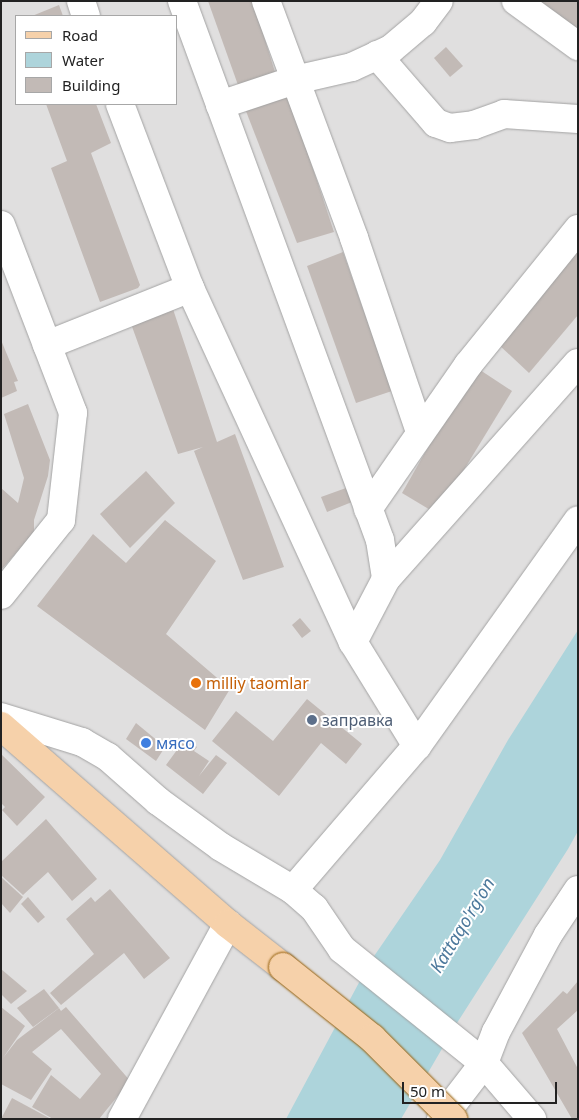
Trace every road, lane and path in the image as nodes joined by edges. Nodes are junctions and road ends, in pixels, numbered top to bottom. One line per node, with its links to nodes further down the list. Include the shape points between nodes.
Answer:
1 (80, 1): 6 (street)
2 (182, 1): 11 (street)
3 (266, 1): 9 (street)
4 (439, 1): 8 (street, via 424,22 391,49)
5 (516, 1): 7 (street)
6 (86, 15)
7 (578, 46)
8 (377, 55): 9 (street, via 352,67); 12 (street, via 436,123 450,128 474,125 504,114)
9 (295, 80): 11 (street); 18 (street, via 354,238)
10 (120, 105): 15 (street)
11 (220, 105): 19 (street)
12 (578, 119)
13 (1, 225): 16 (street)
14 (578, 229): 18 (street, via 468,365)
15 (190, 288): 16 (street); 23 (street)
16 (47, 345): 22 (street, via 73,413 61,520)
17 (578, 363): 21 (street)
18 (420, 432): 19 (street)
19 (368, 509): 21 (street, via 380,540)
20 (578, 520): 26 (street)
21 (386, 580): 23 (street)
22 (1, 595)
23 (353, 642): 26 (street)
24 (1, 718): 27 (street, via 82,742 108,757 158,801 221,847)
25 (1, 726): 29 (main road)
26 (418, 746): 27 (street)
27 (293, 890): 30 (street, via 314,908 342,949 354,960)
28 (578, 890): 30 (street, via 543,944 496,1032)
29 (228, 924): 31 (street); 33 (main road, bridge, via 372,1038)
30 (476, 1056): 32 (street); 34 (street)
31 (122, 1119)
32 (441, 1119)
33 (454, 1119)
34 (532, 1119)

